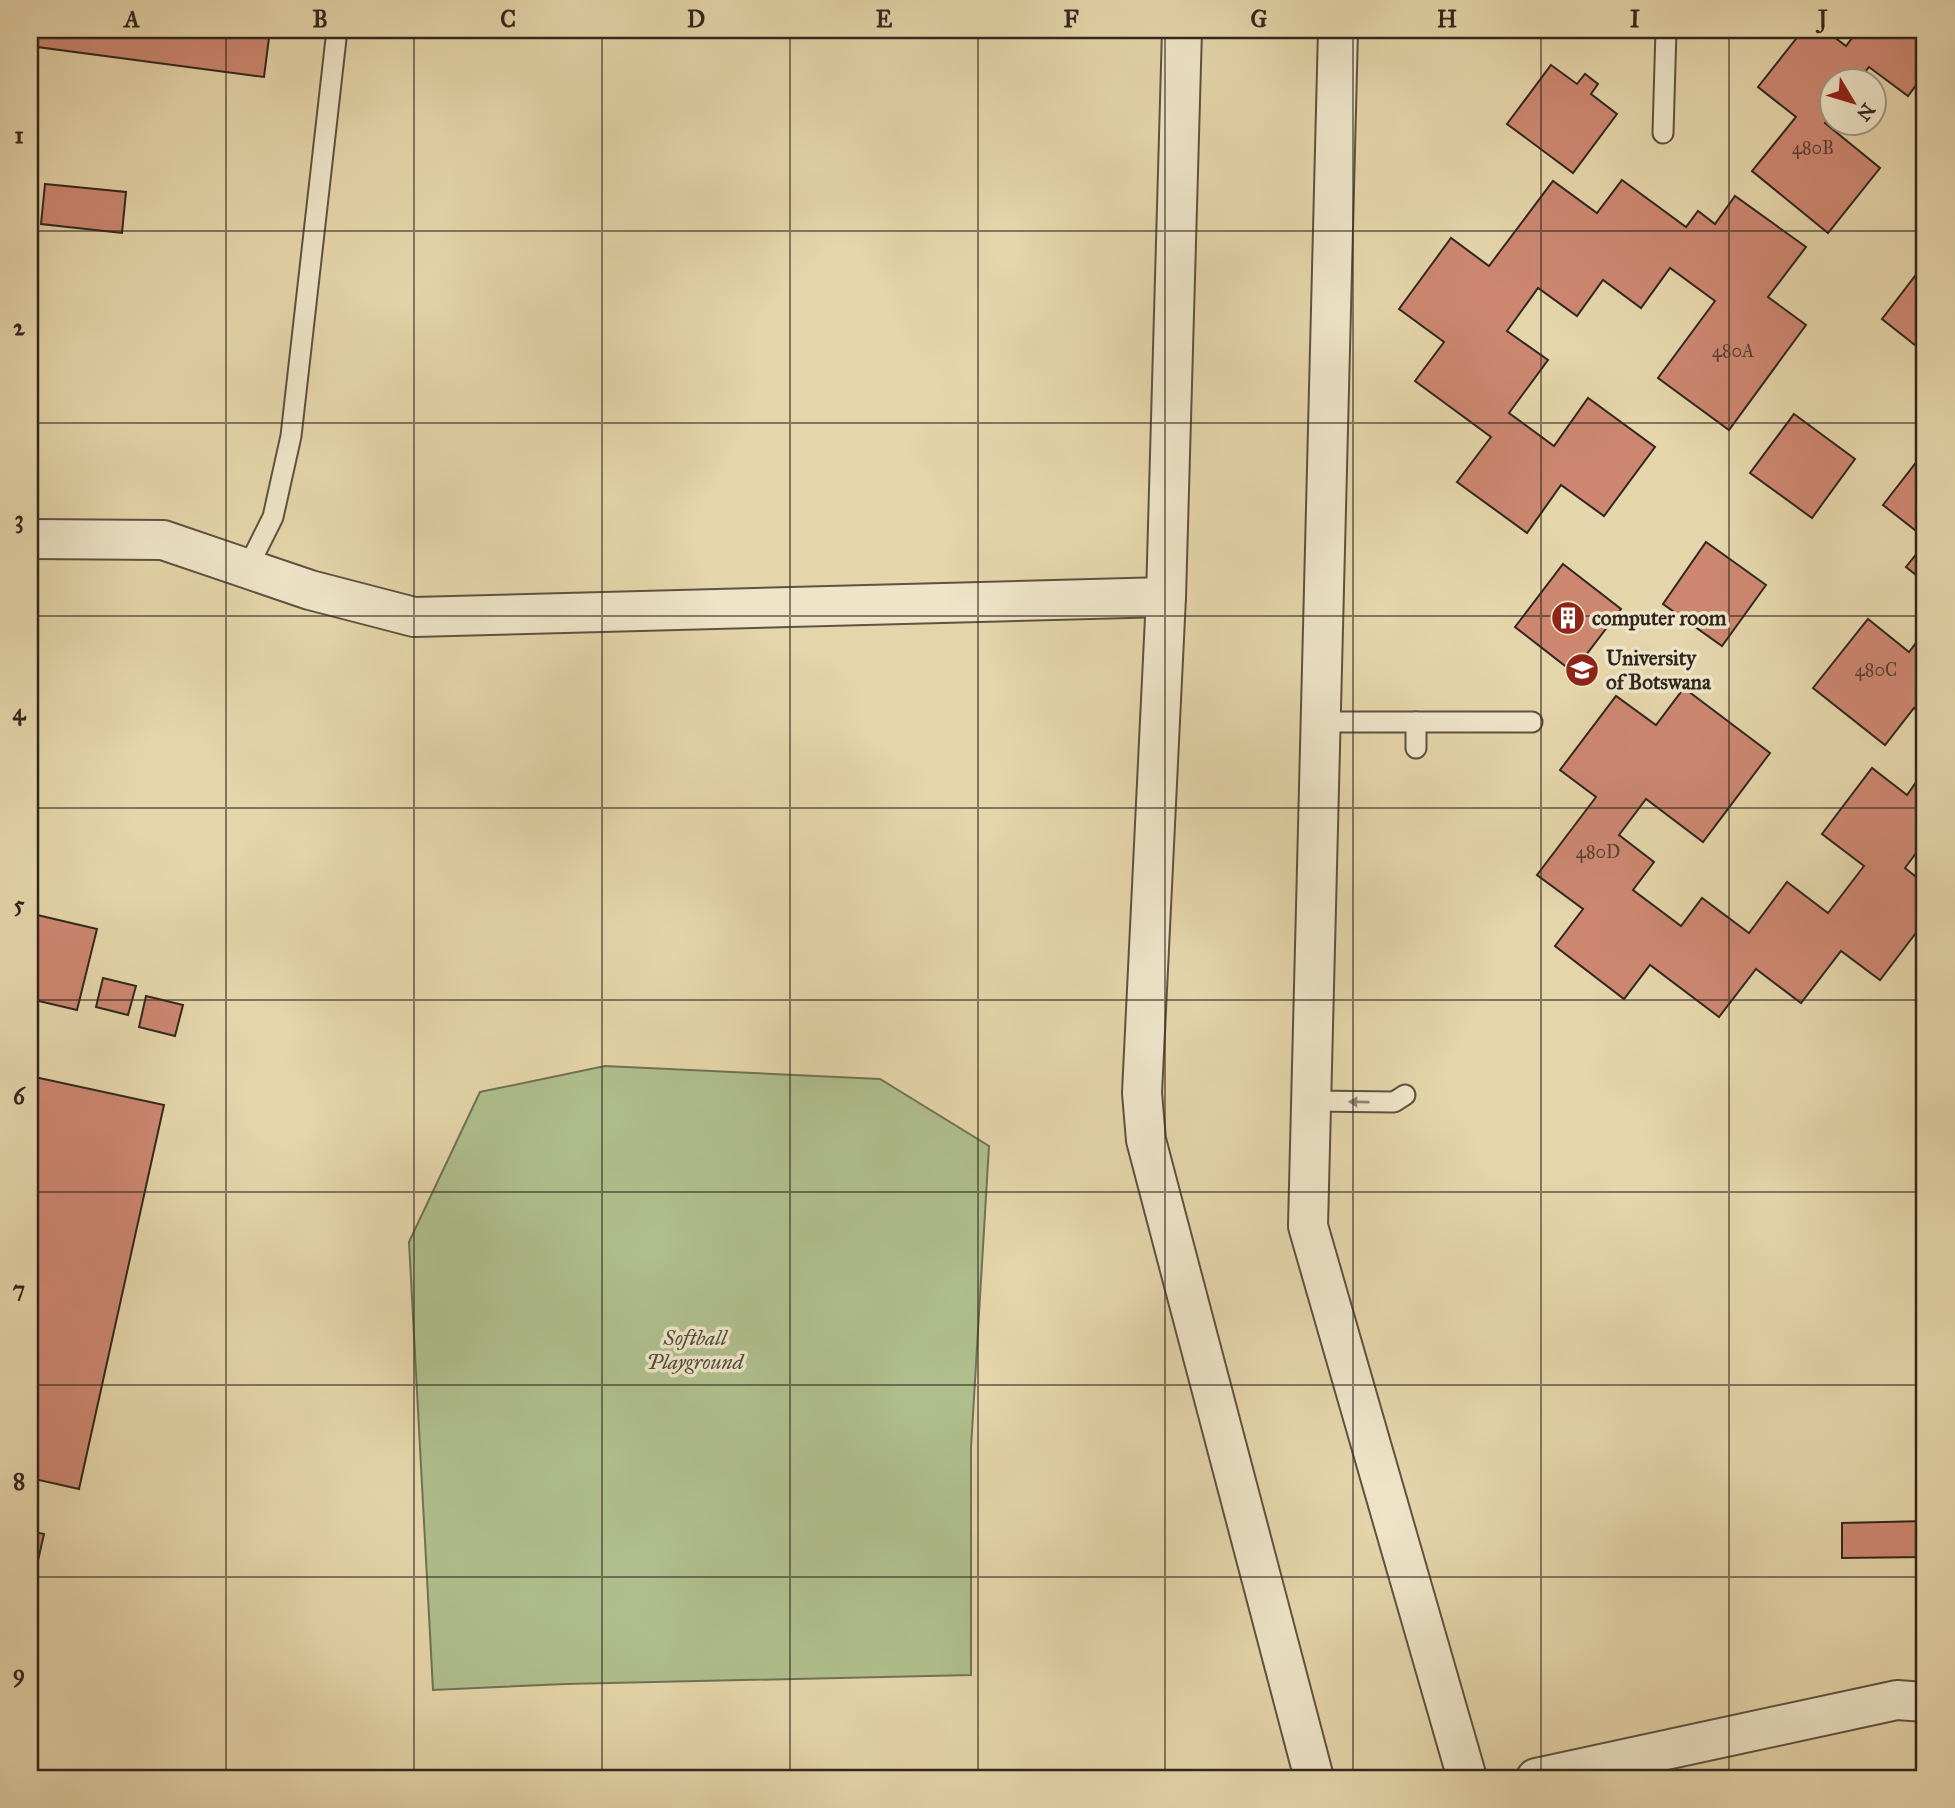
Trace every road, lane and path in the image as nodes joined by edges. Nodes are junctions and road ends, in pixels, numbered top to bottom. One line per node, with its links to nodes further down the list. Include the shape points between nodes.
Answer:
1 (337, 30): 7 (lane, via 291,436 273,517)
2 (1182, 30): 8 (street)
3 (1338, 30): 9 (street)
4 (1666, 30): 5 (lane)
5 (1663, 133)
6 (30, 539): 7 (street, via 163,540)
7 (247, 569): 8 (street, via 414,617)
8 (1166, 597): 16 (street, via 1143,1041 1146,1140)
9 (1320, 722): 10 (lane); 14 (street)
10 (1416, 722): 11 (lane); 12 (lane)
11 (1532, 722)
12 (1416, 748)
13 (1405, 1095): 14 (lane, one-way to 14, via 1394,1102)
14 (1311, 1101): 17 (street, via 1308,1226)
15 (1925, 1702): 18 (street, via 1897,1700)
16 (1314, 1778)
17 (1467, 1778)
18 (1536, 1778)

